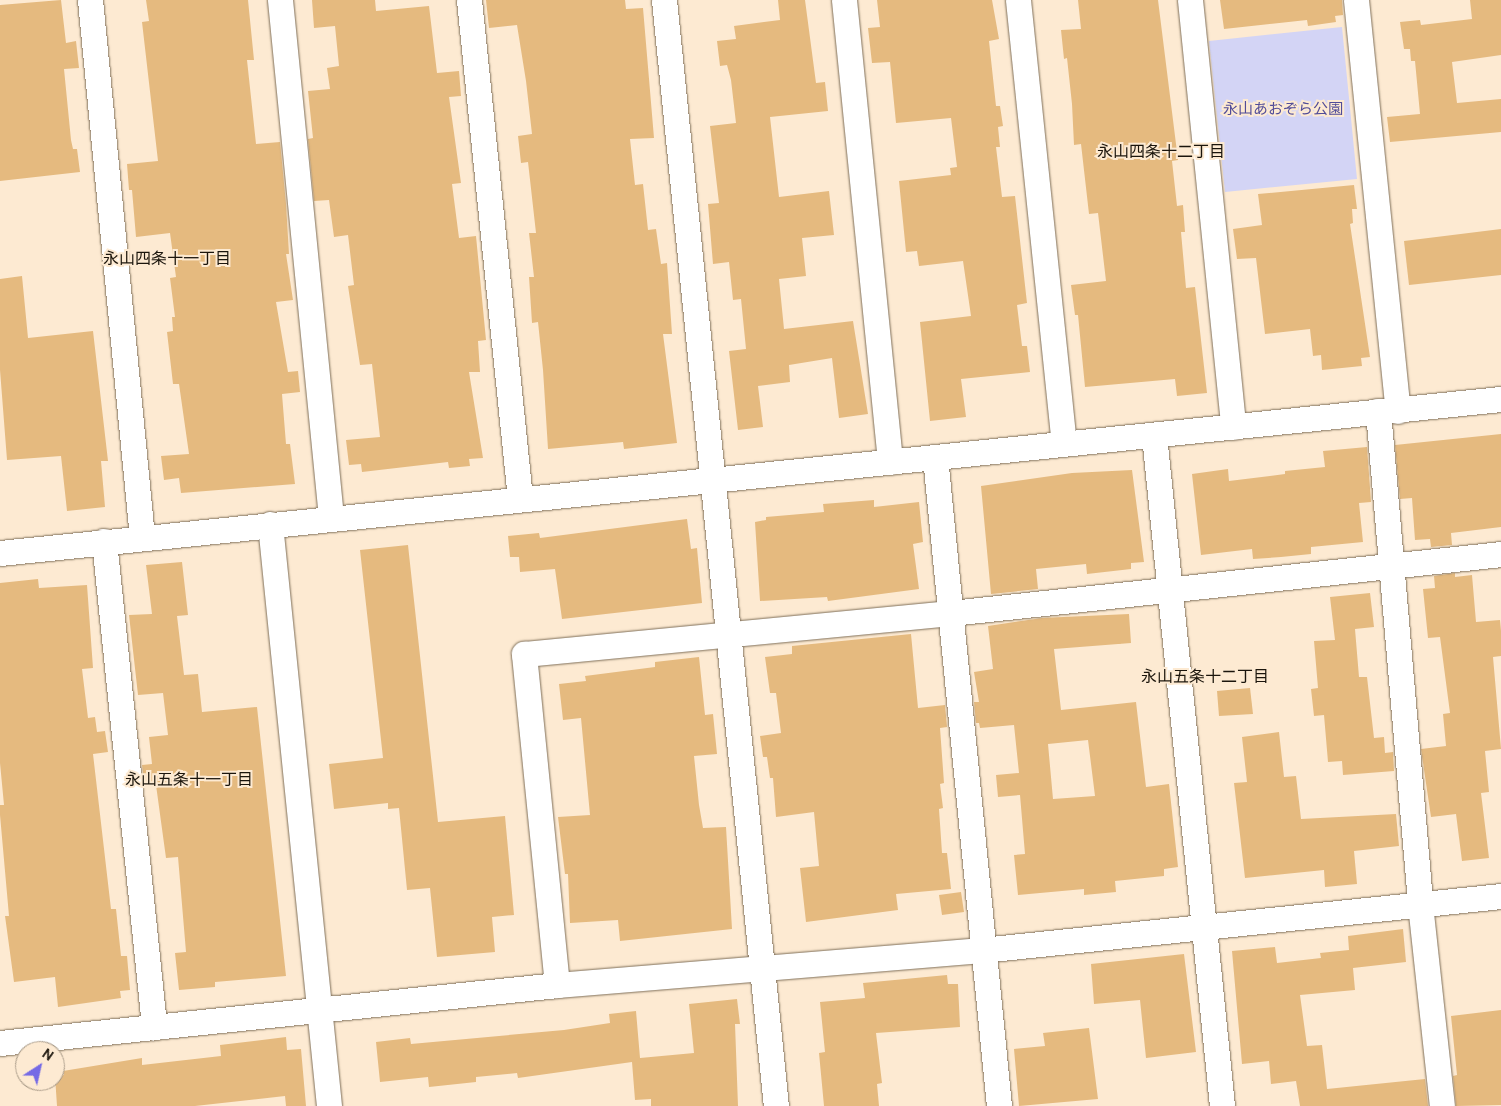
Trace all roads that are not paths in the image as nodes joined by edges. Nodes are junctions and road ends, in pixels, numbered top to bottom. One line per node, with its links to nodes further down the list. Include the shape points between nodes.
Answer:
1 (90, 0): 20 (street)
2 (280, 0): 18 (street)
3 (469, 0): 17 (street)
4 (664, 0): 16 (street)
5 (844, 0): 15 (street)
6 (1018, 0): 13 (street)
7 (1190, 0): 11 (street)
8 (1356, 0): 10 (street)
9 (1501, 400): 10 (street)
10 (1388, 411): 11 (street); 24 (street)
11 (1233, 427): 12 (street)
12 (1154, 435): 13 (street); 25 (street)
13 (1064, 443): 14 (street)
14 (935, 457): 15 (street); 26 (street)
15 (890, 462): 16 (street)
16 (711, 479): 17 (street); 27 (street)
17 (520, 499): 18 (street)
18 (331, 517): 19 (street)
19 (270, 524): 20 (street); 34 (street)
20 (142, 537): 21 (street)
21 (104, 541): 22 (street); 35 (street)
22 (0, 553)
23 (1501, 554): 24 (street)
24 (1390, 565): 25 (street); 29 (street)
25 (1171, 588): 26 (street); 30 (street)
26 (951, 613): 27 (street); 31 (street)
27 (728, 632): 32 (street); 33 (street, via 524,654)
28 (1501, 896): 29 (street)
29 (1420, 904): 30 (street); 41 (street)
30 (1204, 924): 31 (street); 40 (street)
31 (982, 950): 32 (street); 39 (street)
32 (761, 970): 33 (street); 38 (street)
33 (557, 985): 34 (street)
34 (319, 1010): 35 (street); 37 (street)
35 (154, 1027): 36 (street)
36 (0, 1042)
37 (329, 1106)
38 (776, 1106)
39 (999, 1106)
40 (1222, 1106)
41 (1442, 1106)

